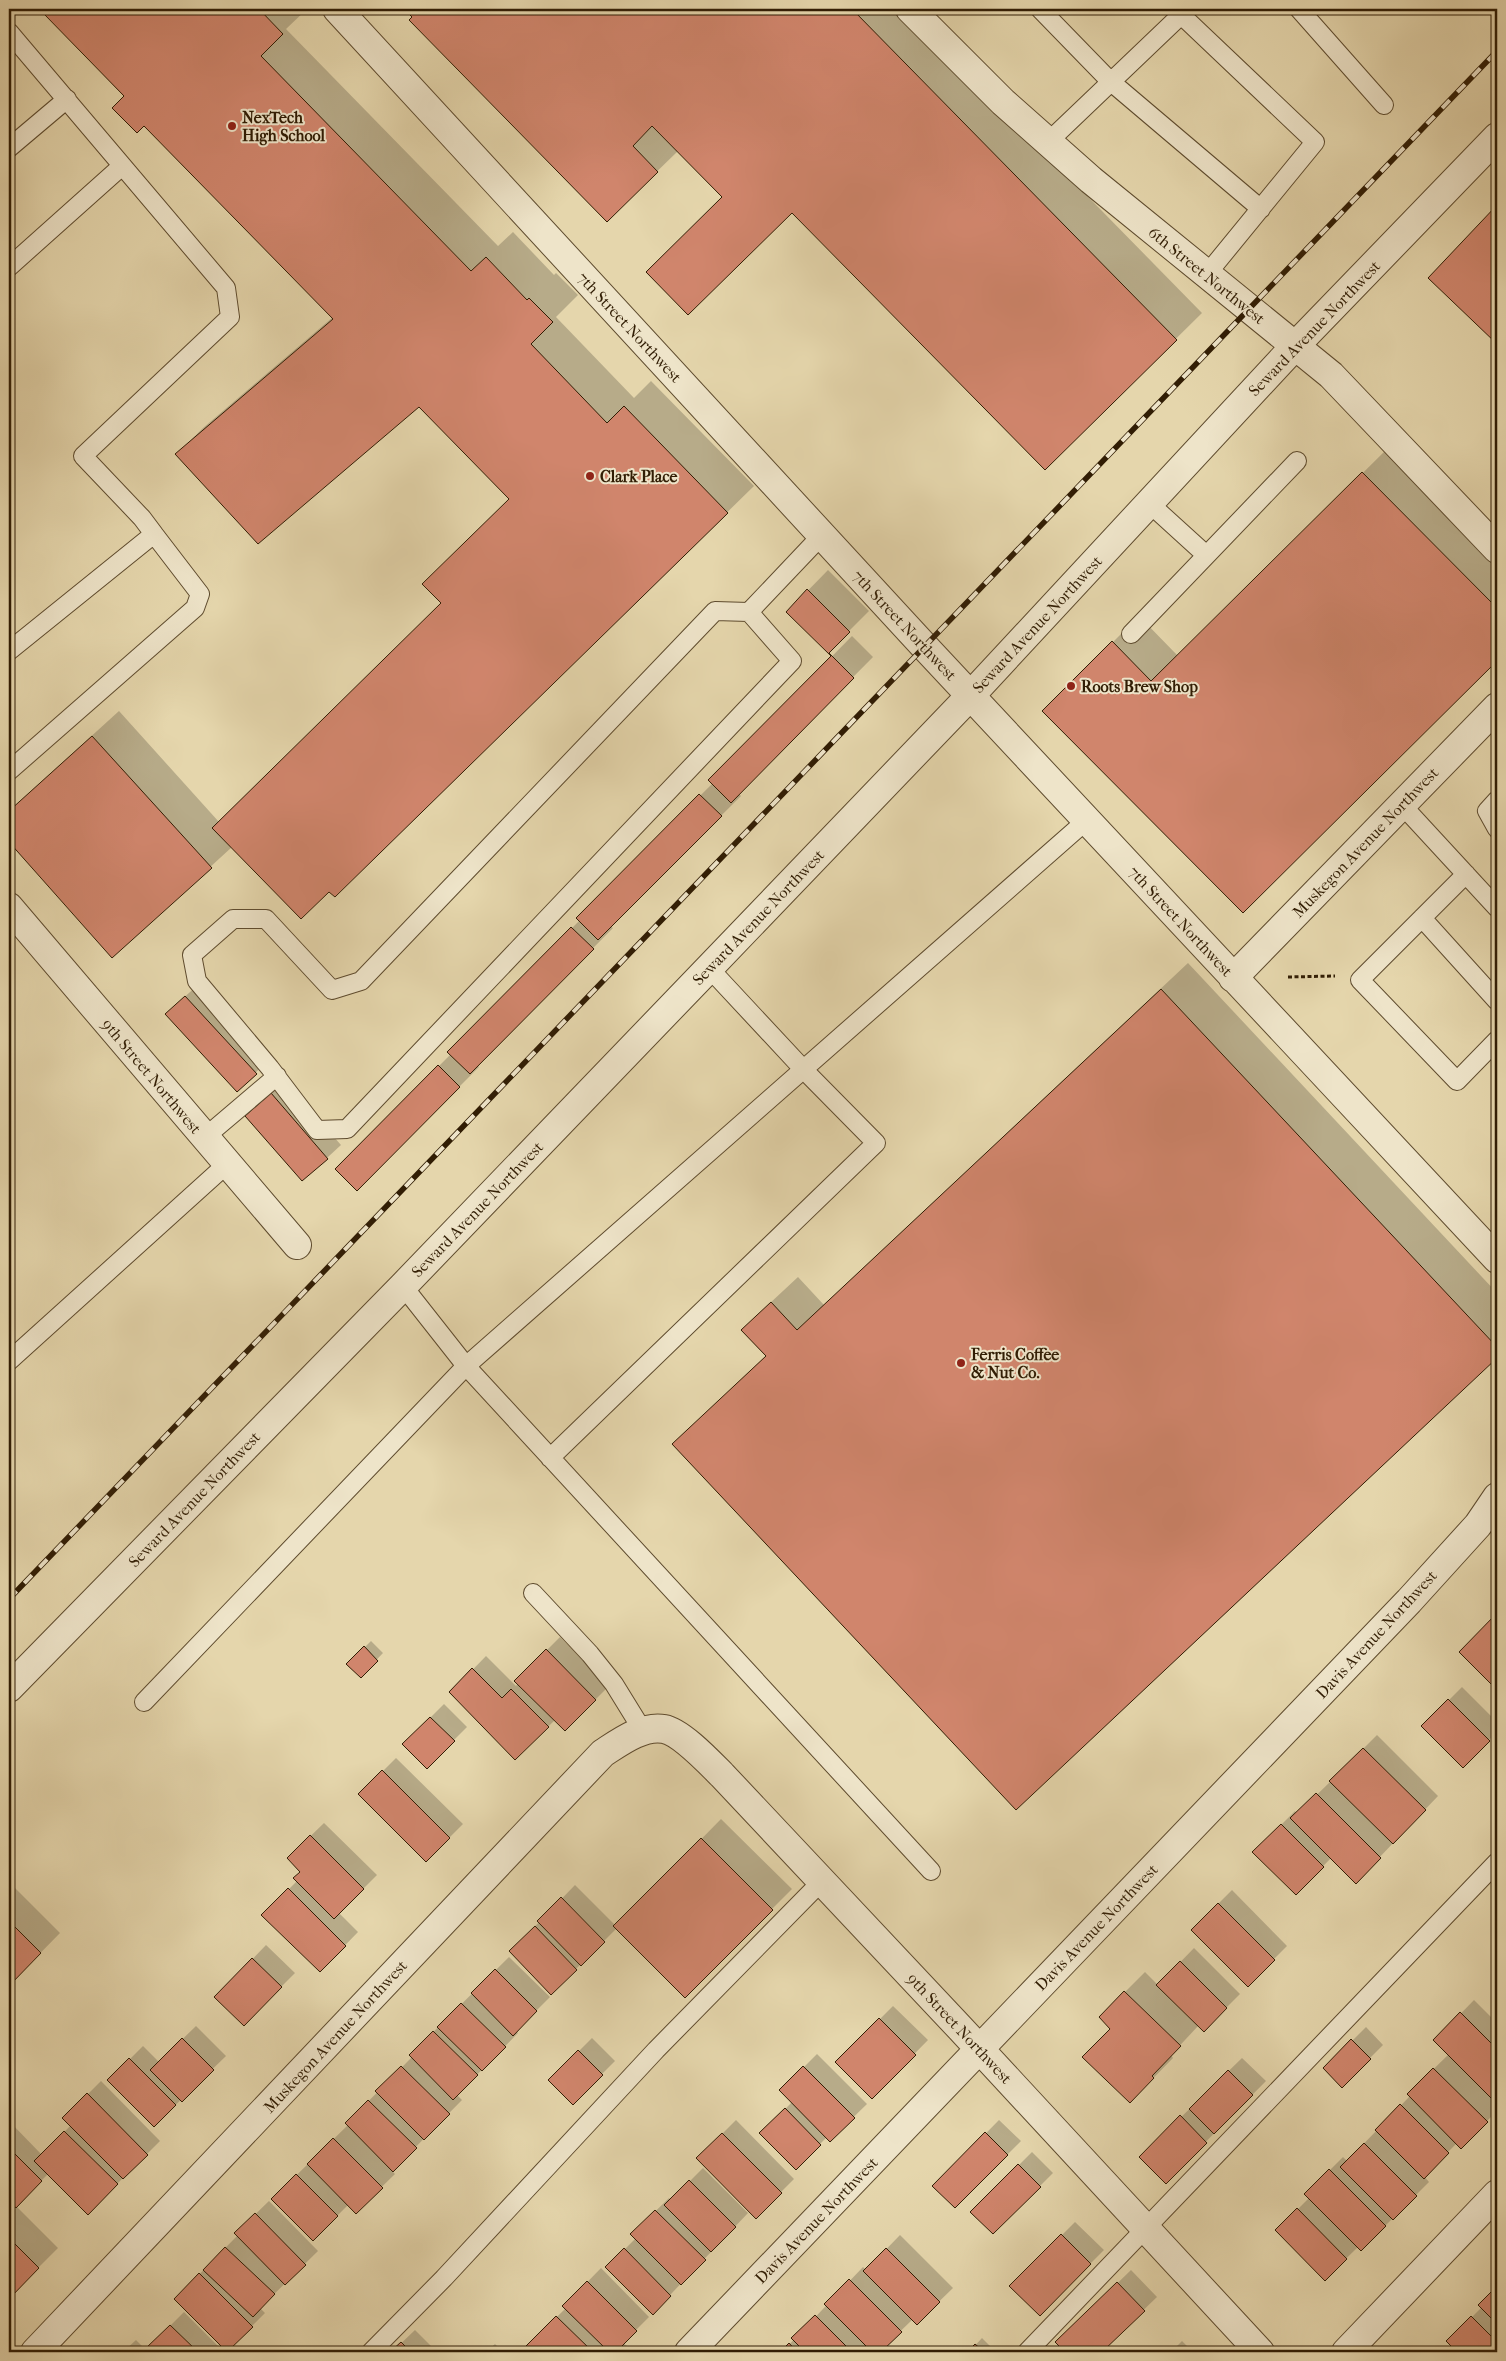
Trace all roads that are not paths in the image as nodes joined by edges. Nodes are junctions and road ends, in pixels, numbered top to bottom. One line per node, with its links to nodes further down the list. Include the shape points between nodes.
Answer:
1 (336, 9): 21 (street, 7th Street Northwest)
2 (910, 9): 11 (street, 6th Street Northwest)
3 (1040, 9): 7 (lane)
4 (1299, 9): 9 (lane)
5 (1178, 12): 7 (lane); 14 (lane, via 1315,142)
6 (9, 32): 8 (lane)
7 (1110, 81): 11 (lane); 14 (lane)
8 (67, 99): 12 (lane); 13 (lane)
9 (1384, 105)
10 (1497, 137): 17 (street, Seward Avenue Northwest)
11 (1048, 142): 16 (street, 6th Street Northwest)
12 (9, 148)
13 (122, 166): 15 (lane); 20 (lane, via 226,288 230,317 83,456)
14 (1261, 209): 16 (lane)
15 (9, 267)
16 (1207, 274): 17 (street, 6th Street Northwest)
17 (1295, 346): 19 (street, Seward Avenue Northwest); 22 (street, 6th Street Northwest, via 1331,375)
18 (1297, 461): 23 (lane)
19 (1149, 504): 23 (lane); 27 (street, Seward Avenue Northwest)
20 (154, 534): 26 (lane); 29 (lane, via 200,594 195,608)
21 (822, 535): 24 (lane); 27 (street, 7th Street Northwest)
22 (1497, 548)
23 (1205, 554): 25 (lane)
24 (750, 612): 43 (lane, via 792,660 347,1129 317,1130); 43 (lane, via 715,611 361,981 332,990 266,919 233,919 192,955 197,981)
25 (1131, 634)
26 (9, 652)
27 (971, 695): 32 (street, 7th Street Northwest); 38 (street, Seward Avenue Northwest)
28 (1497, 707): 31 (street, Muskegon Avenue Northwest)
29 (9, 771)
30 (1497, 800): 33 (lane, via 1487,811)
31 (1402, 805): 34 (lane); 39 (street, Muskegon Avenue Northwest)
32 (1087, 820): 39 (street, 7th Street Northwest); 42 (lane)
33 (1497, 829)
34 (1466, 874): 36 (lane); 37 (lane)
35 (9, 907): 44 (street, 9th Street Northwest)
36 (1497, 908)
37 (1422, 918): 40 (lane); 41 (lane, via 1360,980 1457,1080)
38 (709, 968): 42 (lane); 48 (street, Seward Avenue Northwest)
39 (1233, 978): 47 (street, 7th Street Northwest)
40 (1497, 1000)
41 (1497, 1040)
42 (804, 1070): 50 (lane); 51 (lane, via 876,1143)
43 (276, 1076): 44 (lane)
44 (204, 1138): 45 (street, 9th Street Northwest)
45 (227, 1164): 46 (street, 9th Street Northwest); 49 (lane)
46 (296, 1245)
47 (1497, 1259)
48 (403, 1286): 50 (lane); 54 (street, Seward Avenue Northwest)
49 (9, 1361)
50 (466, 1366): 51 (lane); 55 (lane)
51 (550, 1458): 58 (lane)
52 (1497, 1497): 60 (street, Davis Avenue Northwest, via 1478,1525 1408,1601)
53 (533, 1593): 56 (lane, via 614,1684)
54 (9, 1688)
55 (144, 1702)
56 (643, 1731): 59 (street, 9th Street Northwest, via 664,1729 696,1749); 63 (street, Muskegon Avenue Northwest, via 603,1753)
57 (1497, 1862): 62 (lane)
58 (931, 1870)
59 (822, 1881): 60 (street, 9th Street Northwest); 64 (lane, via 650,2057)
60 (979, 2048): 62 (street, 9th Street Northwest); 65 (street, Davis Avenue Northwest)
61 (1497, 2194): 68 (street)
62 (1146, 2230): 66 (lane); 67 (street, 9th Street Northwest)
63 (35, 2352)
64 (371, 2352)
65 (689, 2352)
66 (1027, 2352)
67 (1260, 2352)
68 (1346, 2352)

